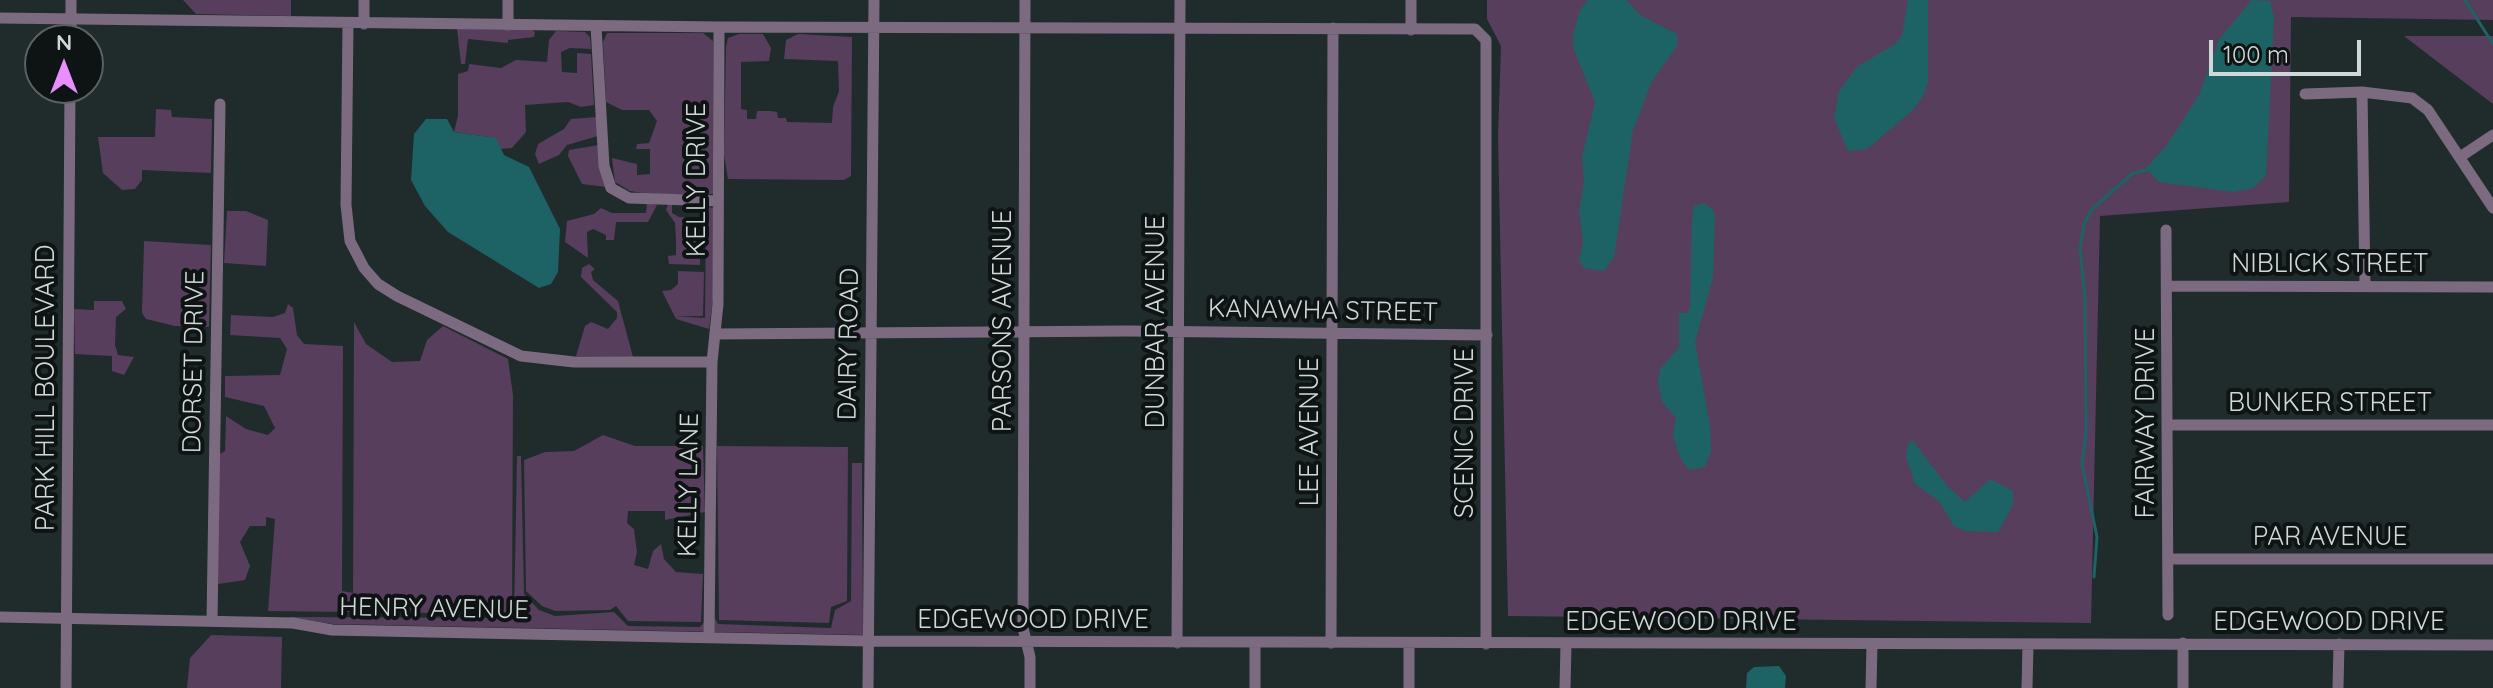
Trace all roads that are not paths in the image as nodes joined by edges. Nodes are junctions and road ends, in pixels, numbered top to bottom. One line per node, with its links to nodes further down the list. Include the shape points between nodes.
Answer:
1 (71, 0): 9 (street)
2 (364, 0): 12 (street)
3 (508, 0): 13 (street)
4 (874, 0): 18 (street, DAIRY ROAD)
5 (1025, 0): 16 (street, PARSONS AVENUE)
6 (1180, 0): 17 (street, DUNBAR AVENUE)
7 (1411, 0): 20 (street)
8 (0, 18): 9 (street)
9 (71, 19): 10 (street); 11 (street)
10 (71, 24)
11 (348, 24): 12 (street); 39 (street, via 350,241 378,284 521,356 574,362)
12 (364, 24): 13 (street)
13 (508, 25): 14 (street)
14 (596, 26): 15 (street); 27 (street, via 604,166 611,188 629,198)
15 (719, 27): 18 (street); 27 (street, KELLY DRIVE)
16 (1025, 27): 17 (street); 18 (street); 34 (street, PARSONS AVENUE)
17 (1180, 27): 19 (street); 35 (street, DUNBAR AVENUE)
18 (873, 28): 33 (street, DAIRY ROAD)
19 (1333, 28): 20 (street); 36 (street, LEE AVENUE)
20 (1411, 30): 38 (street, SCENIC DRIVE, via 1481,32 1486,40)
21 (2362, 92): 22 (street); 26 (street, via 2412,98 2428,110); 30 (street)
22 (2305, 94)
23 (70, 104): 46 (street, PARK HILL BOULEVARD)
24 (220, 104): 47 (street, DORSET DRIVE)
25 (2493, 135): 26 (street)
26 (2460, 157): 28 (street)
27 (718, 201): 37 (street, KELLY DRIVE)
28 (2493, 208)
29 (2166, 230): 31 (street, FAIRWAY DRIVE)
30 (2365, 285): 31 (street, NIBLICK STREET); 32 (street, NIBLICK STREET)
31 (2167, 286): 40 (street, FAIRWAY DRIVE)
32 (2493, 287)
33 (871, 331): 34 (street, KANAWHA STREET); 37 (street, KANAWHA STREET); 49 (street, DAIRY ROAD)
34 (1025, 331): 35 (street, KANAWHA STREET); 50 (street, PARSONS AVENUE)
35 (1178, 332): 36 (street, KANAWHA STREET); 51 (street, DUNBAR AVENUE)
36 (1332, 333): 38 (street, KANAWHA STREET); 52 (street, LEE AVENUE)
37 (716, 334): 39 (street, KELLY LANE)
38 (1487, 335): 56 (street, SCENIC DRIVE)
39 (712, 362): 48 (street, KELLY LANE)
40 (2168, 425): 41 (street, BUNKER STREET); 42 (street, FAIRWAY DRIVE)
41 (2493, 425)
42 (2168, 559): 43 (street, PAR AVENUE); 44 (street, FAIRWAY DRIVE)
43 (2493, 559)
44 (2168, 615)
45 (0, 617): 46 (street, HENRY AVENUE)
46 (67, 618): 47 (street, HENRY AVENUE); 62 (street, PARK HILL BOULEVARD)
47 (212, 621): 48 (street, HENRY AVENUE, via 293,623 332,630)
48 (709, 637): 49 (street, HENRY AVENUE)
49 (868, 641): 50 (street, EDGEWOOD DRIVE); 63 (street, DAIRY ROAD)
50 (1025, 642): 51 (street, EDGEWOOD DRIVE); 64 (street, PARSONS AVENUE)
51 (1177, 643): 54 (street, EDGEWOOD DRIVE)
52 (1331, 643): 54 (street, EDGEWOOD DRIVE); 55 (street, EDGEWOOD DRIVE)
53 (2183, 643): 59 (street, EDGEWOOD DRIVE); 60 (street, EDGEWOOD DRIVE); 70 (street)
54 (1255, 644): 65 (street)
55 (1409, 644): 56 (street, EDGEWOOD DRIVE); 66 (street)
56 (1486, 644): 57 (street, EDGEWOOD DRIVE)
57 (1566, 644): 58 (street, EDGEWOOD DRIVE); 67 (street)
58 (1872, 644): 59 (street, EDGEWOOD DRIVE); 68 (street)
59 (2028, 644): 69 (street)
60 (2339, 644): 61 (street, EDGEWOOD DRIVE); 71 (street)
61 (2493, 645)
62 (66, 688)
63 (868, 688)
64 (1030, 688)
65 (1255, 688)
66 (1409, 688)
67 (1565, 688)
68 (1871, 688)
69 (2027, 688)
70 (2183, 688)
71 (2338, 688)

